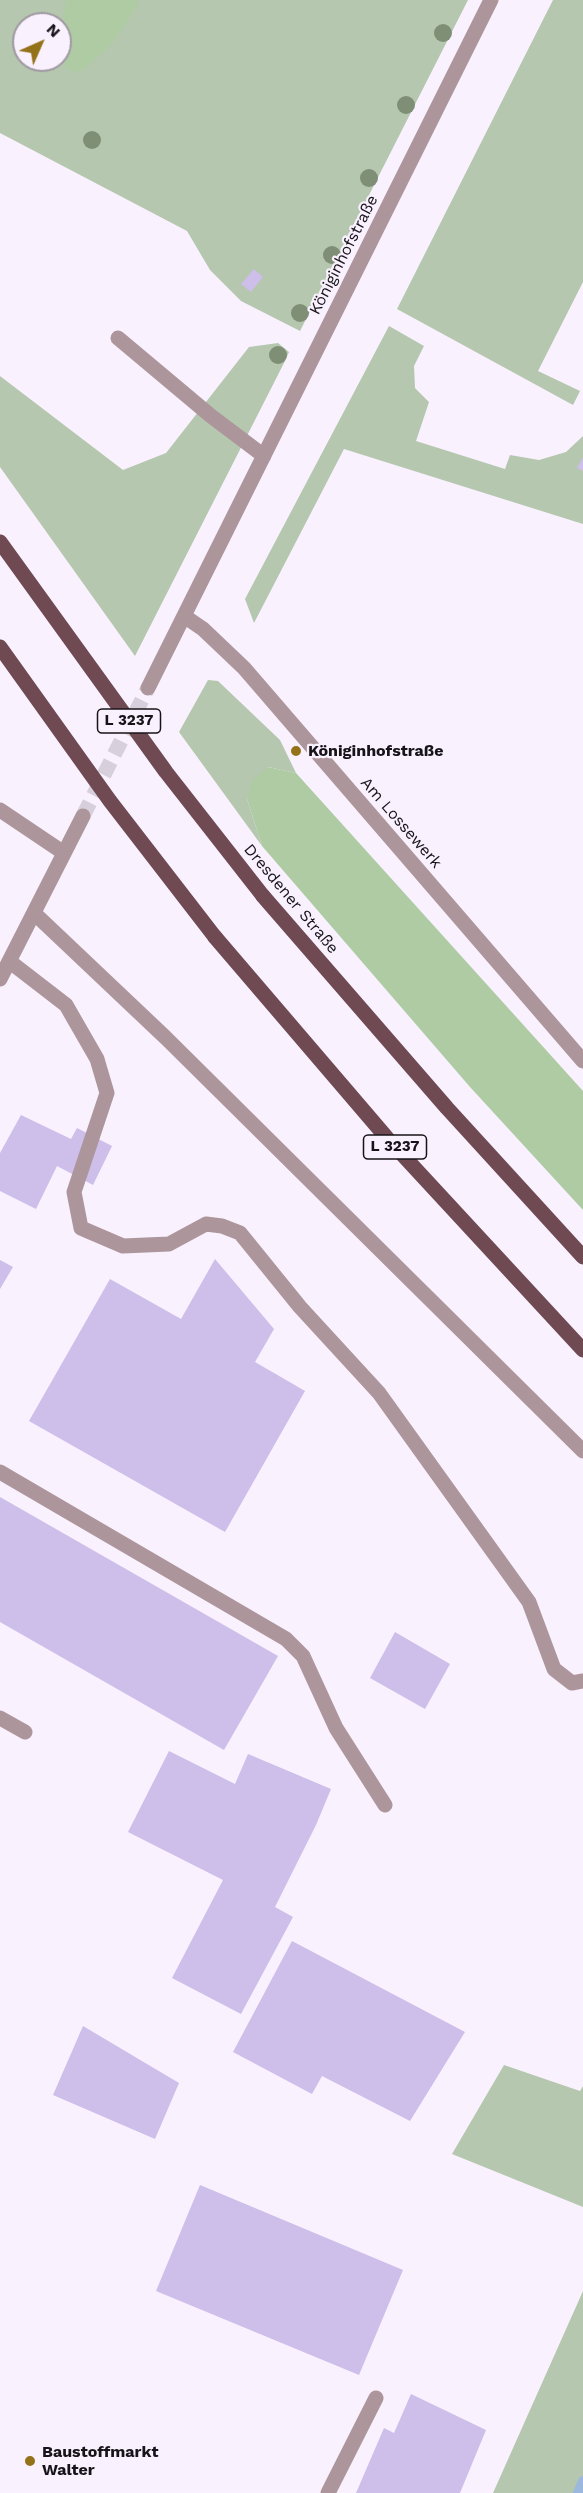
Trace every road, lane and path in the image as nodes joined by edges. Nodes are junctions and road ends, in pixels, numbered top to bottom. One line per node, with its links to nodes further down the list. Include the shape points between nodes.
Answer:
1 (491, 0): 3 (street, Königinhofstraße)
2 (118, 339): 3 (street)
3 (264, 456): 5 (street, Königinhofstraße)
4 (0, 542): 15 (main road, Dresdener Straße / L 3237, bridge, via 166,772 263,896)
5 (184, 616): 7 (street, Königinhofstraße); 14 (street, Am Lossewerk, via 244,668)
6 (0, 647): 16 (main road, L 3237, bridge, via 110,801 215,937 387,1138)
7 (148, 688)
8 (0, 810): 10 (street)
9 (83, 816): 10 (street)
10 (64, 853): 11 (street)
11 (34, 913): 12 (street); 17 (street, via 166,1038)
12 (9, 961): 13 (street); 19 (street, via 66,1005 97,1059 107,1093 74,1192 81,1228 123,1246 169,1244 206,1224 240,1233 300,1307 379,1393 529,1602 554,1669 572,1683)
13 (0, 979)
14 (583, 1061)
15 (583, 1257)
16 (583, 1350)
17 (583, 1451)
18 (0, 1472): 22 (street, via 286,1639 303,1656 336,1728)
19 (583, 1681)
20 (0, 1718): 21 (street)
21 (25, 1732)
22 (385, 1805)
23 (376, 2398): 24 (street)
24 (328, 2493)

